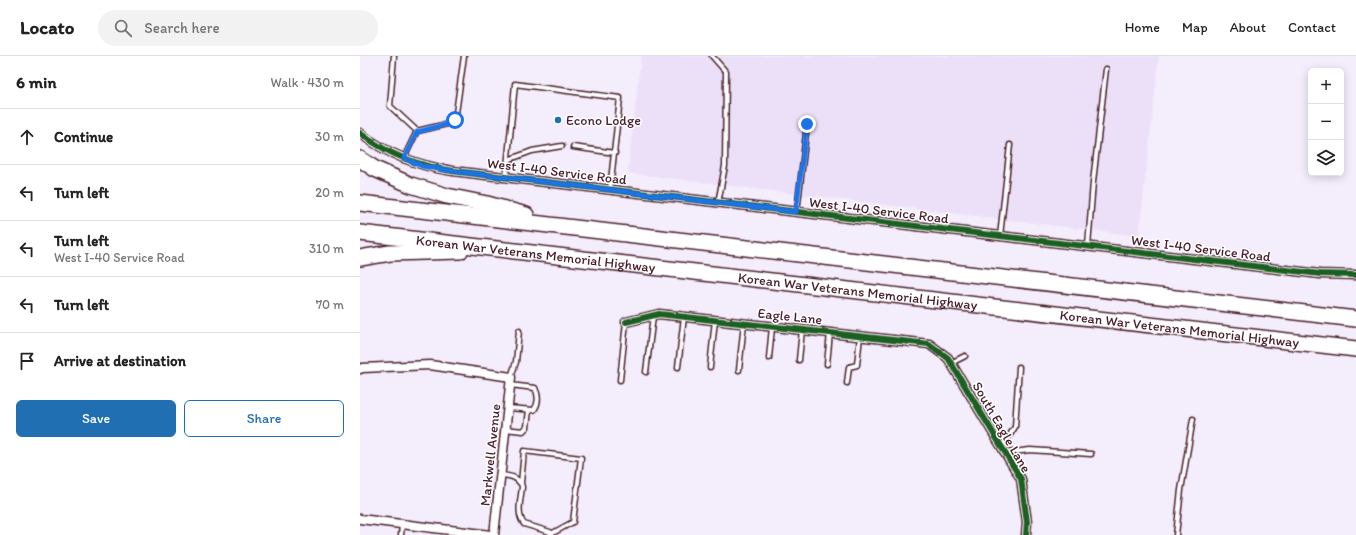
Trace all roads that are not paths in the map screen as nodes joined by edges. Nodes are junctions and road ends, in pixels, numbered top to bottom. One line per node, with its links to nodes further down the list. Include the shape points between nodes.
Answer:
1 (394, 56): 6 (lane, via 390,106)
2 (464, 56): 6 (lane, via 455,120)
3 (712, 56): 18 (lane, via 726,72 725,166)
4 (1106, 68): 23 (lane)
5 (807, 124): 19 (lane)
6 (417, 132): 12 (lane)
7 (360, 133): 12 (street, West I-40 Service Road)
8 (1010, 145): 22 (lane)
9 (562, 146): 14 (lane, via 532,151)
10 (573, 147): 11 (lane)
11 (615, 153): 14 (lane, via 620,98 515,84); 16 (lane)
12 (404, 158): 15 (street, West I-40 Service Road, via 435,169)
13 (360, 159): 20 (highway, via 375,169 412,185)
14 (508, 160): 15 (lane)
15 (506, 178): 16 (street, West I-40 Service Road)
16 (610, 190): 18 (street, West I-40 Service Road)
17 (360, 203): 20 (highway, Korean War Veterans Memorial Highway)
18 (718, 203): 19 (street, West I-40 Service Road)
19 (796, 212): 22 (street, West I-40 Service Road)
20 (568, 227): 29 (highway, Korean War Veterans Memorial Highway)
21 (360, 232): 24 (highway, Korean War Veterans Memorial Highway)
22 (1000, 236): 23 (street, West I-40 Service Road)
23 (1088, 246): 26 (street, West I-40 Service Road, via 1320,274)
24 (501, 249): 25 (highway, via 390,253); 38 (highway, Korean War Veterans Memorial Highway)
25 (360, 258)
26 (1356, 275)
27 (653, 315): 28 (street, Eagle Lane); 31 (street, Eagle Lane); 49 (lane)
28 (684, 316): 30 (street, Eagle Lane); 44 (lane)
29 (1356, 319)
30 (715, 320): 32 (street, Eagle Lane); 45 (lane)
31 (626, 322): 50 (lane)
32 (744, 323): 33 (street, Eagle Lane); 48 (lane)
33 (772, 326): 34 (street, Eagle Lane); 40 (lane)
34 (802, 329): 36 (street, Eagle Lane); 41 (lane)
35 (519, 331): 51 (lane, via 516,362)
36 (830, 333): 37 (street, Eagle Lane); 43 (lane)
37 (860, 336): 42 (street, Eagle Lane, via 929,344); 52 (lane, via 857,365 849,367)
38 (1356, 349)
39 (966, 356): 42 (lane)
40 (770, 358)
41 (799, 360)
42 (949, 361): 57 (street, South Eagle Lane)
43 (827, 364)
44 (678, 367)
45 (710, 367)
46 (1019, 367): 57 (lane, via 1015,427)
47 (360, 369): 51 (street, via 430,365)
48 (739, 370)
49 (646, 372)
50 (620, 380)
51 (510, 381): 53 (street, Markwell Avenue); 54 (lane, via 535,388 538,395 537,405 534,410)
52 (847, 383)
53 (508, 408): 54 (lane); 56 (street, Markwell Avenue)
54 (529, 410): 56 (lane, via 527,427 523,431)
55 (1193, 419): 68 (lane)
56 (505, 429): 59 (street, Markwell Avenue)
57 (1003, 450): 58 (lane); 67 (street, South Eagle Lane, via 1021,479 1027,522)
58 (1091, 454)
59 (501, 475): 60 (lane, via 518,479); 65 (street, Markwell Avenue)
60 (521, 483): 66 (lane, via 520,514 524,524 543,529); 66 (lane, via 524,451 581,458 574,522)
61 (360, 519): 62 (street)
62 (402, 524): 63 (street); 64 (lane)
63 (441, 532): 65 (street)
64 (401, 535)
65 (489, 535)
66 (551, 535)
67 (1026, 535)
68 (1176, 535)

